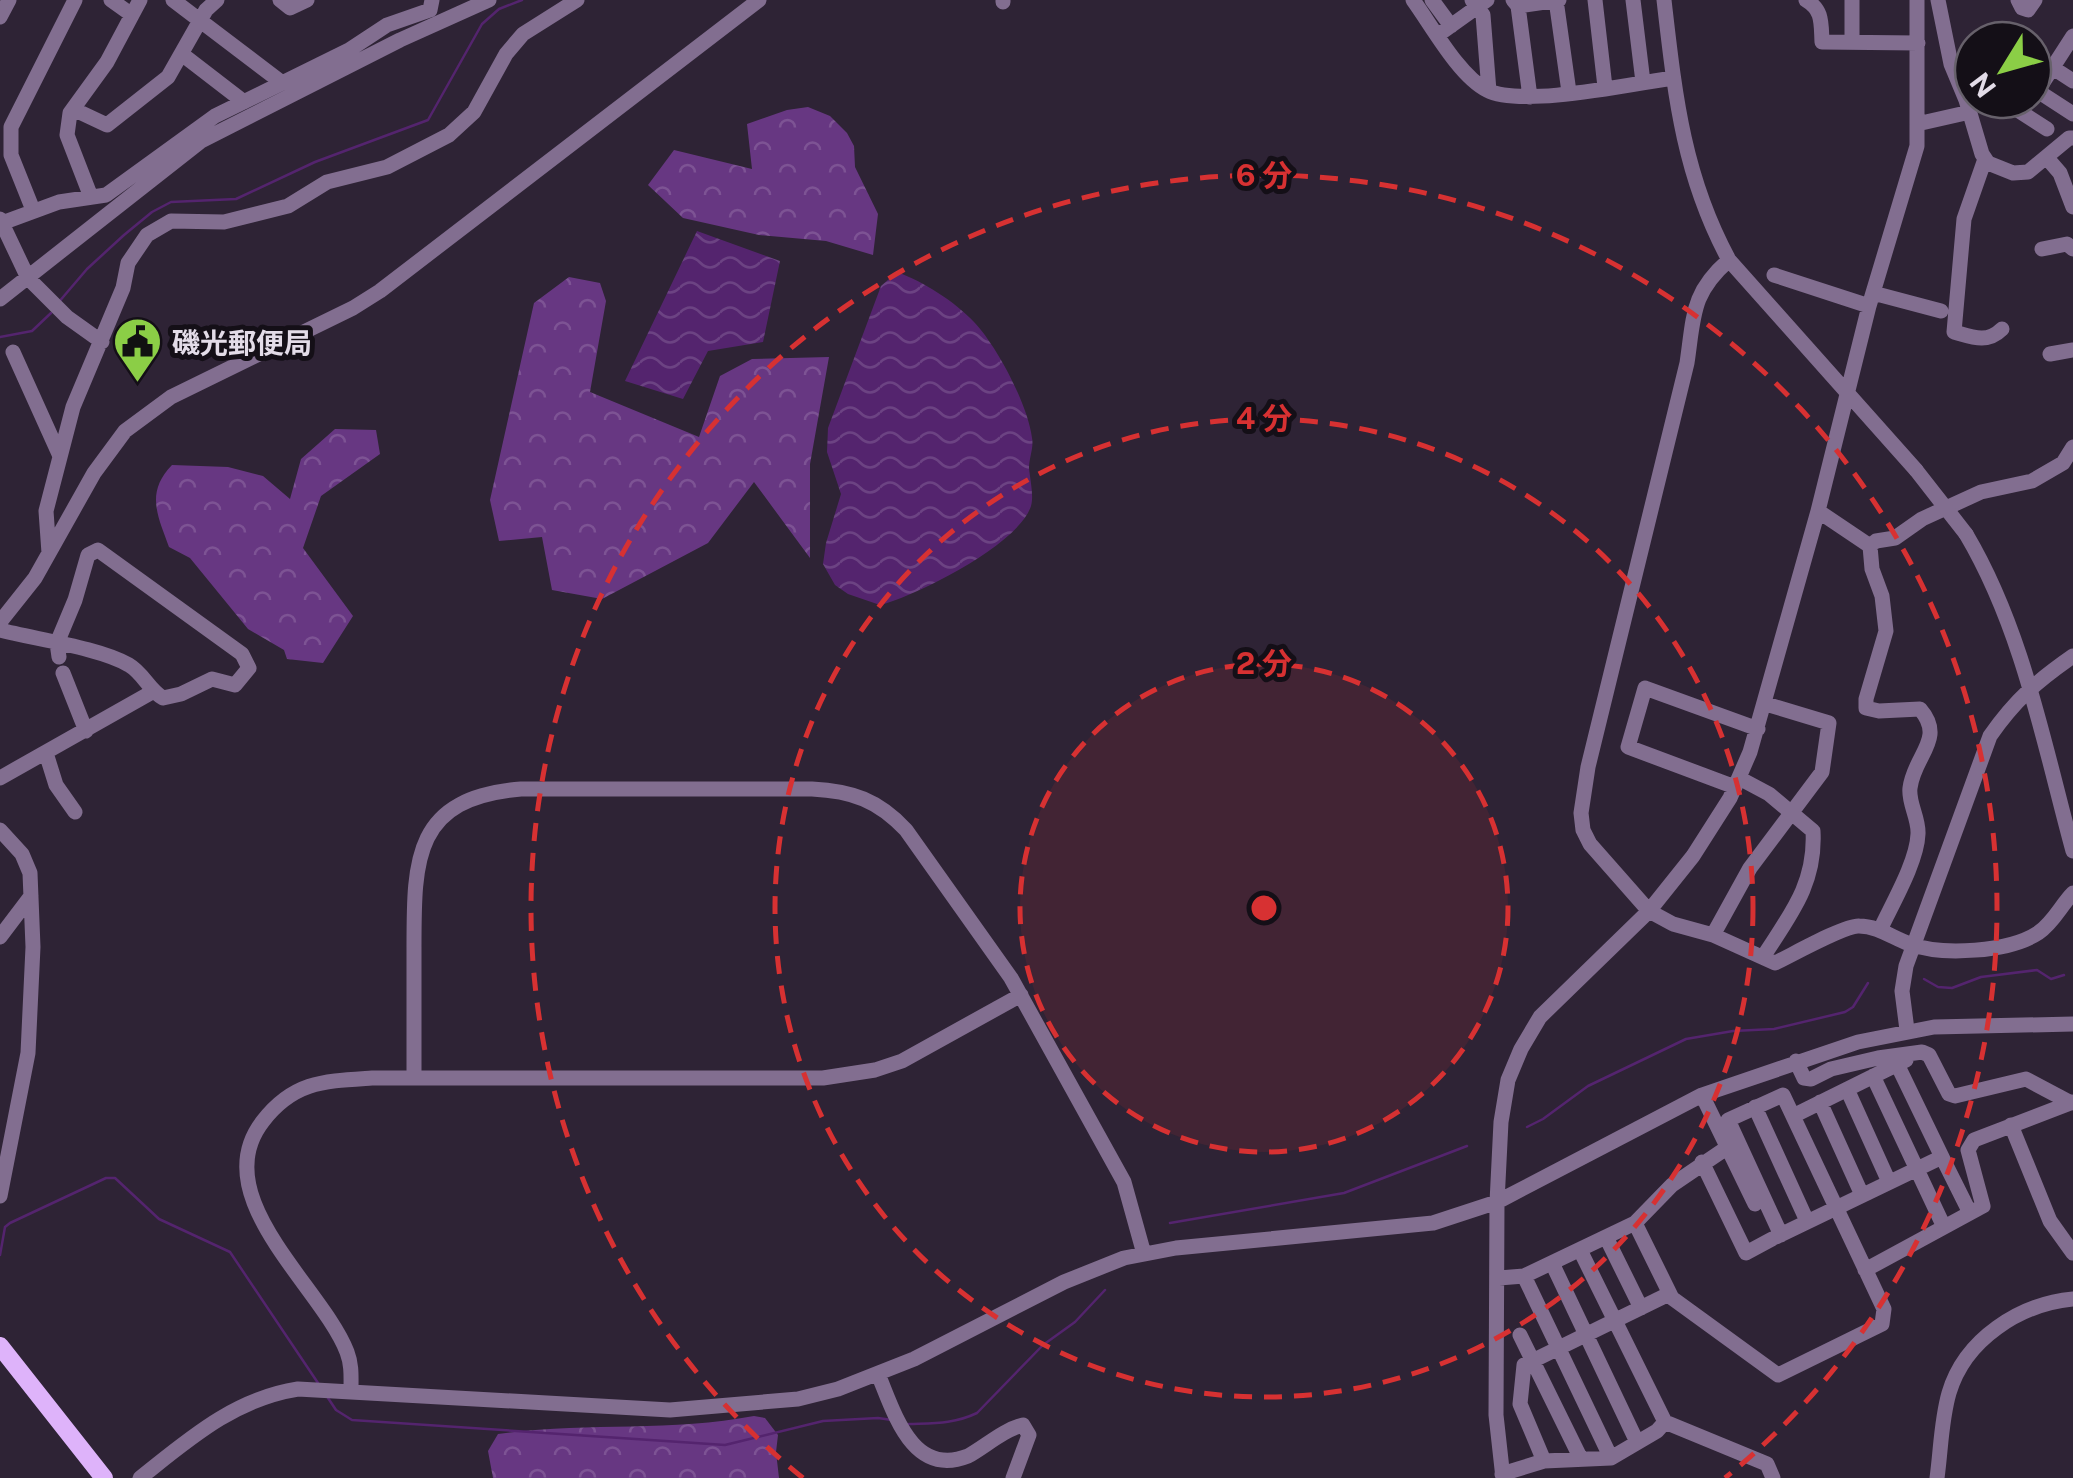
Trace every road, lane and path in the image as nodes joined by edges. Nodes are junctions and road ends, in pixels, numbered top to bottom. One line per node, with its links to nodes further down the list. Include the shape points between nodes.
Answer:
1 (9, 0): 27 (street)
2 (75, 0): 57 (street, via 10,127 11,156)
3 (112, 0): 26 (street)
4 (174, 0): 28 (street)
5 (217, 0): 28 (street)
6 (280, 0): 7 (street, via 290,8)
7 (307, 0)
8 (432, 0): 38 (street, via 430,10)
9 (489, 0): 63 (street, via 218,131)
10 (577, 0): 68 (street, via 523,34 474,112 449,135 387,167 327,182 288,206 224,222 171,221 158,227 128,263)
11 (759, 0): 77 (street, via 380,291 172,396 138,420 115,441)
12 (1414, 0): 29 (street)
13 (1432, 0): 29 (street)
14 (1595, 0): 40 (street)
15 (1634, 0): 39 (street)
16 (1664, 0): 36 (street)
17 (1806, 0): 30 (street, via 1821,15 1822,42)
18 (1852, 0): 30 (street)
19 (1918, 0): 31 (street)
20 (1938, 0): 35 (street)
21 (2018, 0): 22 (street, via 2028,10)
22 (2035, 0)
23 (1551, 1): 25 (street); 42 (street)
24 (1479, 2): 29 (street); 41 (street)
25 (1516, 3): 43 (street)
26 (136, 8): 45 (street)
27 (0, 17)
28 (200, 20): 33 (street); 38 (street)
29 (1445, 30): 41 (street, via 1465,72)
30 (1852, 42): 31 (street)
31 (1918, 43): 49 (street)
32 (2071, 43): 34 (street)
33 (182, 54): 44 (street); 45 (street, via 162,83 107,125)
34 (2053, 68): 37 (street)
35 (1953, 69)
36 (1672, 78): 39 (street); 61 (street, via 1695,188)
37 (2073, 81)
38 (282, 82): 44 (street)
39 (1643, 82): 40 (street)
40 (1605, 87): 42 (street)
41 (1489, 91): 43 (street)
42 (1569, 92): 43 (street)
43 (1530, 97)
44 (244, 102): 55 (street, via 106,195)
45 (73, 108): 55 (street, via 67,136)
46 (1953, 116): 49 (street)
47 (1973, 120): 53 (street)
48 (2043, 120): 50 (street)
49 (1917, 124): 65 (street, via 1912,165)
50 (2047, 129)
51 (2072, 135): 52 (street)
52 (2047, 158): 53 (street, via 2028,172 2013,173); 54 (street)
53 (1985, 159): 67 (street, via 1964,219 1954,332 1980,340)
54 (2068, 183): 56 (street)
55 (90, 197): 57 (street)
56 (2073, 206)
57 (33, 210): 58 (street)
58 (1, 221): 63 (street)
59 (2042, 249): 60 (street, via 2061,244)
60 (2072, 252)
61 (1729, 260): 72 (street); 96 (street, via 1702,287 1694,312 1688,364 1580,813 1590,844)
62 (1774, 275): 65 (street)
63 (28, 278): 64 (street); 68 (street)
64 (0, 299)
65 (1871, 299): 66 (street); 72 (street)
66 (1941, 310)
67 (2002, 329)
68 (102, 342): 74 (street)
69 (2073, 350): 71 (street)
70 (13, 352): 74 (street)
71 (2050, 354)
72 (1847, 396): 75 (street); 82 (street, bridge, via 1966,534 2004,612)
73 (2073, 447): 76 (street, via 2032,482 1981,492)
74 (59, 454): 77 (street, via 44,522)
75 (1818, 511): 76 (street); 84 (street)
76 (1870, 546): 98 (street, via 1886,631 1866,708 1920,709 1932,737 1909,793 1918,834)
77 (48, 552): 78 (street)
78 (0, 622)
79 (0, 630): 81 (street)
80 (2073, 656): 82 (street)
81 (60, 658): 83 (street, via 133,667); 83 (street, via 88,555 102,552 248,662 235,686 212,678 168,698); 86 (street)
82 (2030, 688): 93 (street); 101 (street, via 1990,736)
83 (154, 691): 86 (street)
84 (1766, 704): 85 (street); 90 (street, via 1829,723 1822,772)
85 (1758, 728): 89 (street); 89 (street, via 1645,688 1628,747)
86 (86, 731): 87 (street)
87 (46, 753): 88 (street); 91 (street, via 56,786)
88 (0, 778)
89 (1737, 783): 90 (street); 96 (street, via 1693,856)
90 (1792, 811): 99 (street, via 1750,868); 102 (street, via 1813,832 1814,858 1801,898)
91 (76, 812)
92 (0, 830): 95 (street, via 22,854)
93 (2073, 851)
94 (2073, 892): 101 (street, via 2049,924 2008,946)
95 (31, 896): 97 (street); 119 (street, via 30,1031)
96 (1648, 910): 99 (street); 126 (street, via 1540,1018 1521,1049 1508,1080)
97 (8, 914): 100 (street)
98 (1880, 930): 101 (street); 102 (street, via 1856,925 1775,963)
99 (1714, 935): 102 (street)
100 (0, 938)
101 (1913, 946): 105 (street, via 1902,991)
102 (1763, 957)
103 (1021, 995): 110 (street, via 902,1062 850,1075); 110 (street, via 906,830 857,794 493,791 455,806 435,825 419,856); 136 (street, via 1124,1182)
104 (2073, 1024): 105 (street)
105 (1907, 1030): 107 (street)
106 (1922, 1052): 107 (street, via 1811,1079); 108 (street); 114 (street, via 1949,1094 2026,1078)
107 (1796, 1061): 112 (street)
108 (1897, 1064): 109 (street); 120 (street)
109 (1873, 1076): 111 (street); 122 (street)
110 (414, 1078): 151 (street, via 318,1082 284,1098 250,1146 248,1182 257,1212 343,1344)
111 (1848, 1089): 113 (street); 123 (street)
112 (1702, 1095): 118 (street); 126 (street)
113 (1820, 1102): 116 (street); 124 (street)
114 (2072, 1102): 117 (street)
115 (1755, 1108): 116 (street, via 1783,1094); 129 (street); 133 (street, via 1728,1120)
116 (1793, 1116): 127 (street)
117 (2011, 1125): 128 (street, via 1974,1140 1968,1150 1983,1206); 135 (street, via 2050,1222)
118 (1728, 1146): 121 (street); 133 (street)
119 (5, 1150): 125 (street)
120 (1942, 1158): 122 (street); 128 (street)
121 (1702, 1162): 130 (street); 133 (street, via 1746,1252)
122 (1916, 1170): 123 (street); 131 (street)
123 (1888, 1182): 124 (street)
124 (1862, 1194): 127 (street)
125 (0, 1196)
126 (1497, 1202): 136 (street, via 1433,1223); 140 (street)
127 (1836, 1207): 129 (street); 138 (street)
128 (1970, 1213): 131 (street)
129 (1808, 1221): 133 (street)
130 (1635, 1222): 132 (street); 141 (street)
131 (1944, 1227): 138 (street)
132 (1606, 1237): 134 (street); 143 (street)
133 (1777, 1237)
134 (1580, 1250): 137 (street); 144 (street)
135 (2073, 1253)
136 (1144, 1254): 150 (street, via 1064,1282)
137 (1552, 1263): 139 (street); 146 (street)
138 (1865, 1270): 141 (street, via 1884,1308 1882,1324 1778,1375)
139 (1524, 1276): 140 (street); 148 (street)
140 (1499, 1278): 157 (street, via 1496,1415)
141 (1669, 1294): 143 (street)
142 (2073, 1300): 162 (street, via 2020,1313 1979,1342 1950,1389)
143 (1640, 1308): 144 (street)
144 (1614, 1321): 146 (street); 152 (street)
145 (1520, 1335): 149 (street)
146 (1586, 1335): 148 (street); 153 (street)
147 (0, 1346): 158 (main road)
148 (1560, 1348): 149 (street); 154 (street)
149 (1534, 1361): 155 (street); 156 (street, via 1524,1366 1520,1404)
150 (878, 1374): 151 (street, via 798,1400 670,1410); 160 (street, via 904,1438 934,1461 964,1458 1023,1425 1029,1435)
151 (351, 1390): 159 (street, via 298,1389 247,1402)
152 (1665, 1422): 153 (street); 161 (street, via 1767,1464)
153 (1637, 1442): 154 (street)
154 (1611, 1458): 155 (street)
155 (1580, 1459): 156 (street)
156 (1544, 1460): 157 (street)
157 (1503, 1476)
158 (104, 1478)
159 (140, 1478)
160 (1013, 1478)
161 (1773, 1478)
162 (1937, 1478)

